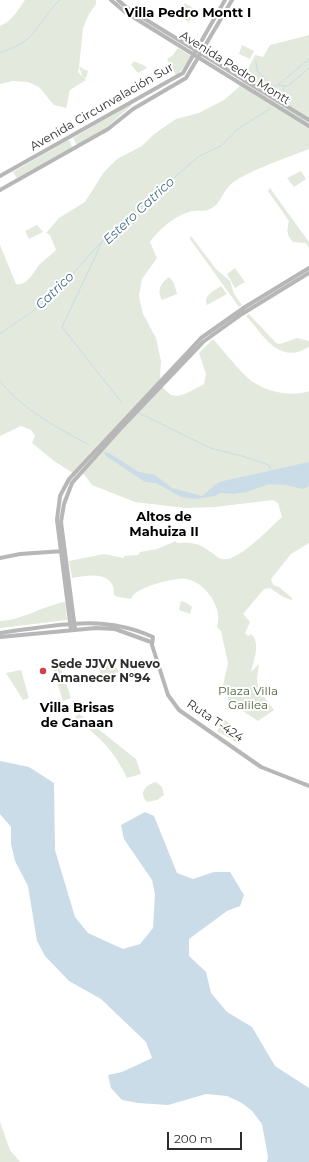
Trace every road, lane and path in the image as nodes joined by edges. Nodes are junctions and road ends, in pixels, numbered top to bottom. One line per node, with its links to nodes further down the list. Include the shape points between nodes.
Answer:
1 (111, 0): 5 (main road, Avenida Pedro Montt, via 125,12)
2 (118, 0): 5 (main road, Avenida Pedro Montt)
3 (225, 0): 5 (main road, Avenida Circunvalación Sur)
4 (232, 0): 6 (main road, Avenida Circunvalación Sur)
5 (195, 52): 6 (main road, Avenida Pedro Montt); 9 (main road, Avenida Circunvalación Sur, via 183,73)
6 (200, 55): 7 (main road, Avenida Pedro Montt); 8 (main road, Avenida Pedro Montt); 10 (main road, Avenida Circunvalación Sur, via 186,78 179,83 132,108 108,129)
7 (309, 120)
8 (309, 126)
9 (0, 176)
10 (0, 190)
11 (309, 268): 13 (main road, via 211,330 190,348 74,473 60,496 57,511)
12 (309, 273): 13 (main road, via 242,314 205,341 77,476 64,504)
13 (63, 551): 14 (main road); 15 (main road)
14 (0, 558)
15 (72, 624): 16 (main road); 17 (main road); 19 (main road, via 116,624 153,637)
16 (73, 629): 18 (main road); 19 (main road, via 115,630)
17 (0, 633)
18 (0, 637)
19 (151, 642): 20 (main road, Ruta T-424, via 168,695 179,710 261,766)
20 (309, 786)

